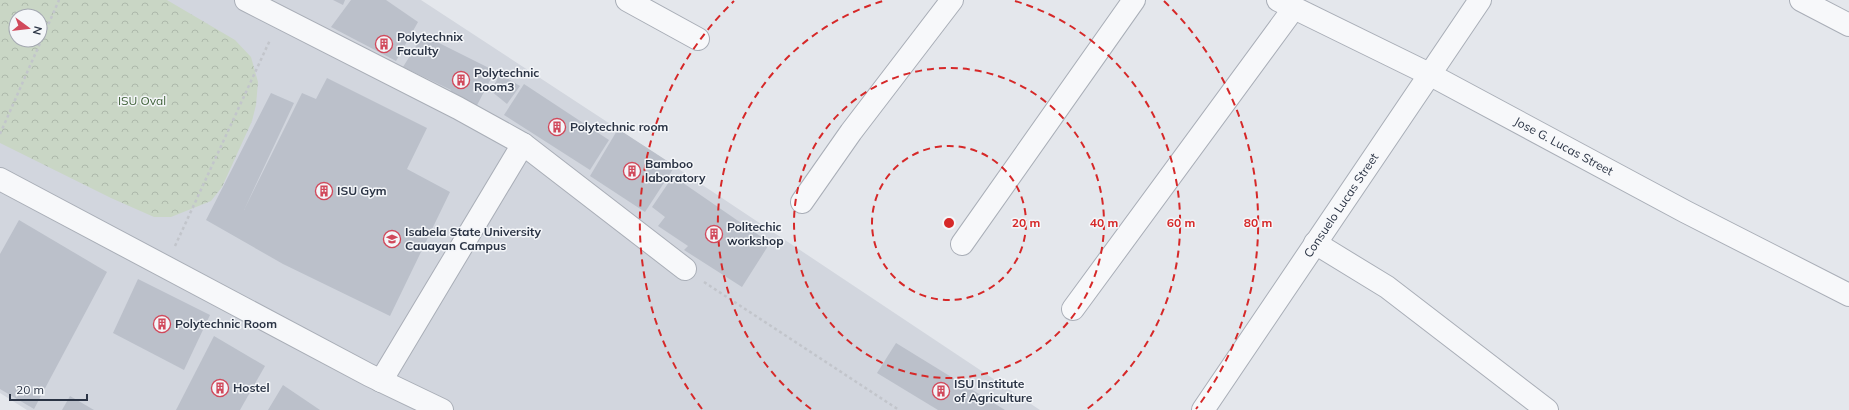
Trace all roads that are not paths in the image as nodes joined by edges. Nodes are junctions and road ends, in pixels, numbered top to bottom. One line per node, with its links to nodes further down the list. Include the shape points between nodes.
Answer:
1 (246, 0): 11 (street)
2 (627, 0): 9 (street)
3 (952, 0): 13 (street, via 851,132)
4 (1134, 0): 15 (street)
5 (1480, 0): 10 (street, Consuelo Lucas Street)
6 (1801, 0): 8 (street)
7 (1286, 4): 10 (street, Jose G. Lucas Street); 18 (street)
8 (1849, 25)
9 (698, 39)
10 (1429, 74): 14 (street, Consuelo Lucas Street); 17 (street, Jose G. Lucas Street, via 1686,212)
11 (523, 144): 16 (street); 19 (street)
12 (0, 179): 19 (street)
13 (802, 202)
14 (1315, 243): 21 (street, Consuelo Lucas Street); 22 (street, via 1387,287)
15 (962, 244)
16 (685, 269)
17 (1849, 295)
18 (1073, 309)
19 (381, 381): 20 (street)
20 (442, 410)
21 (1203, 410)
22 (1547, 410)

